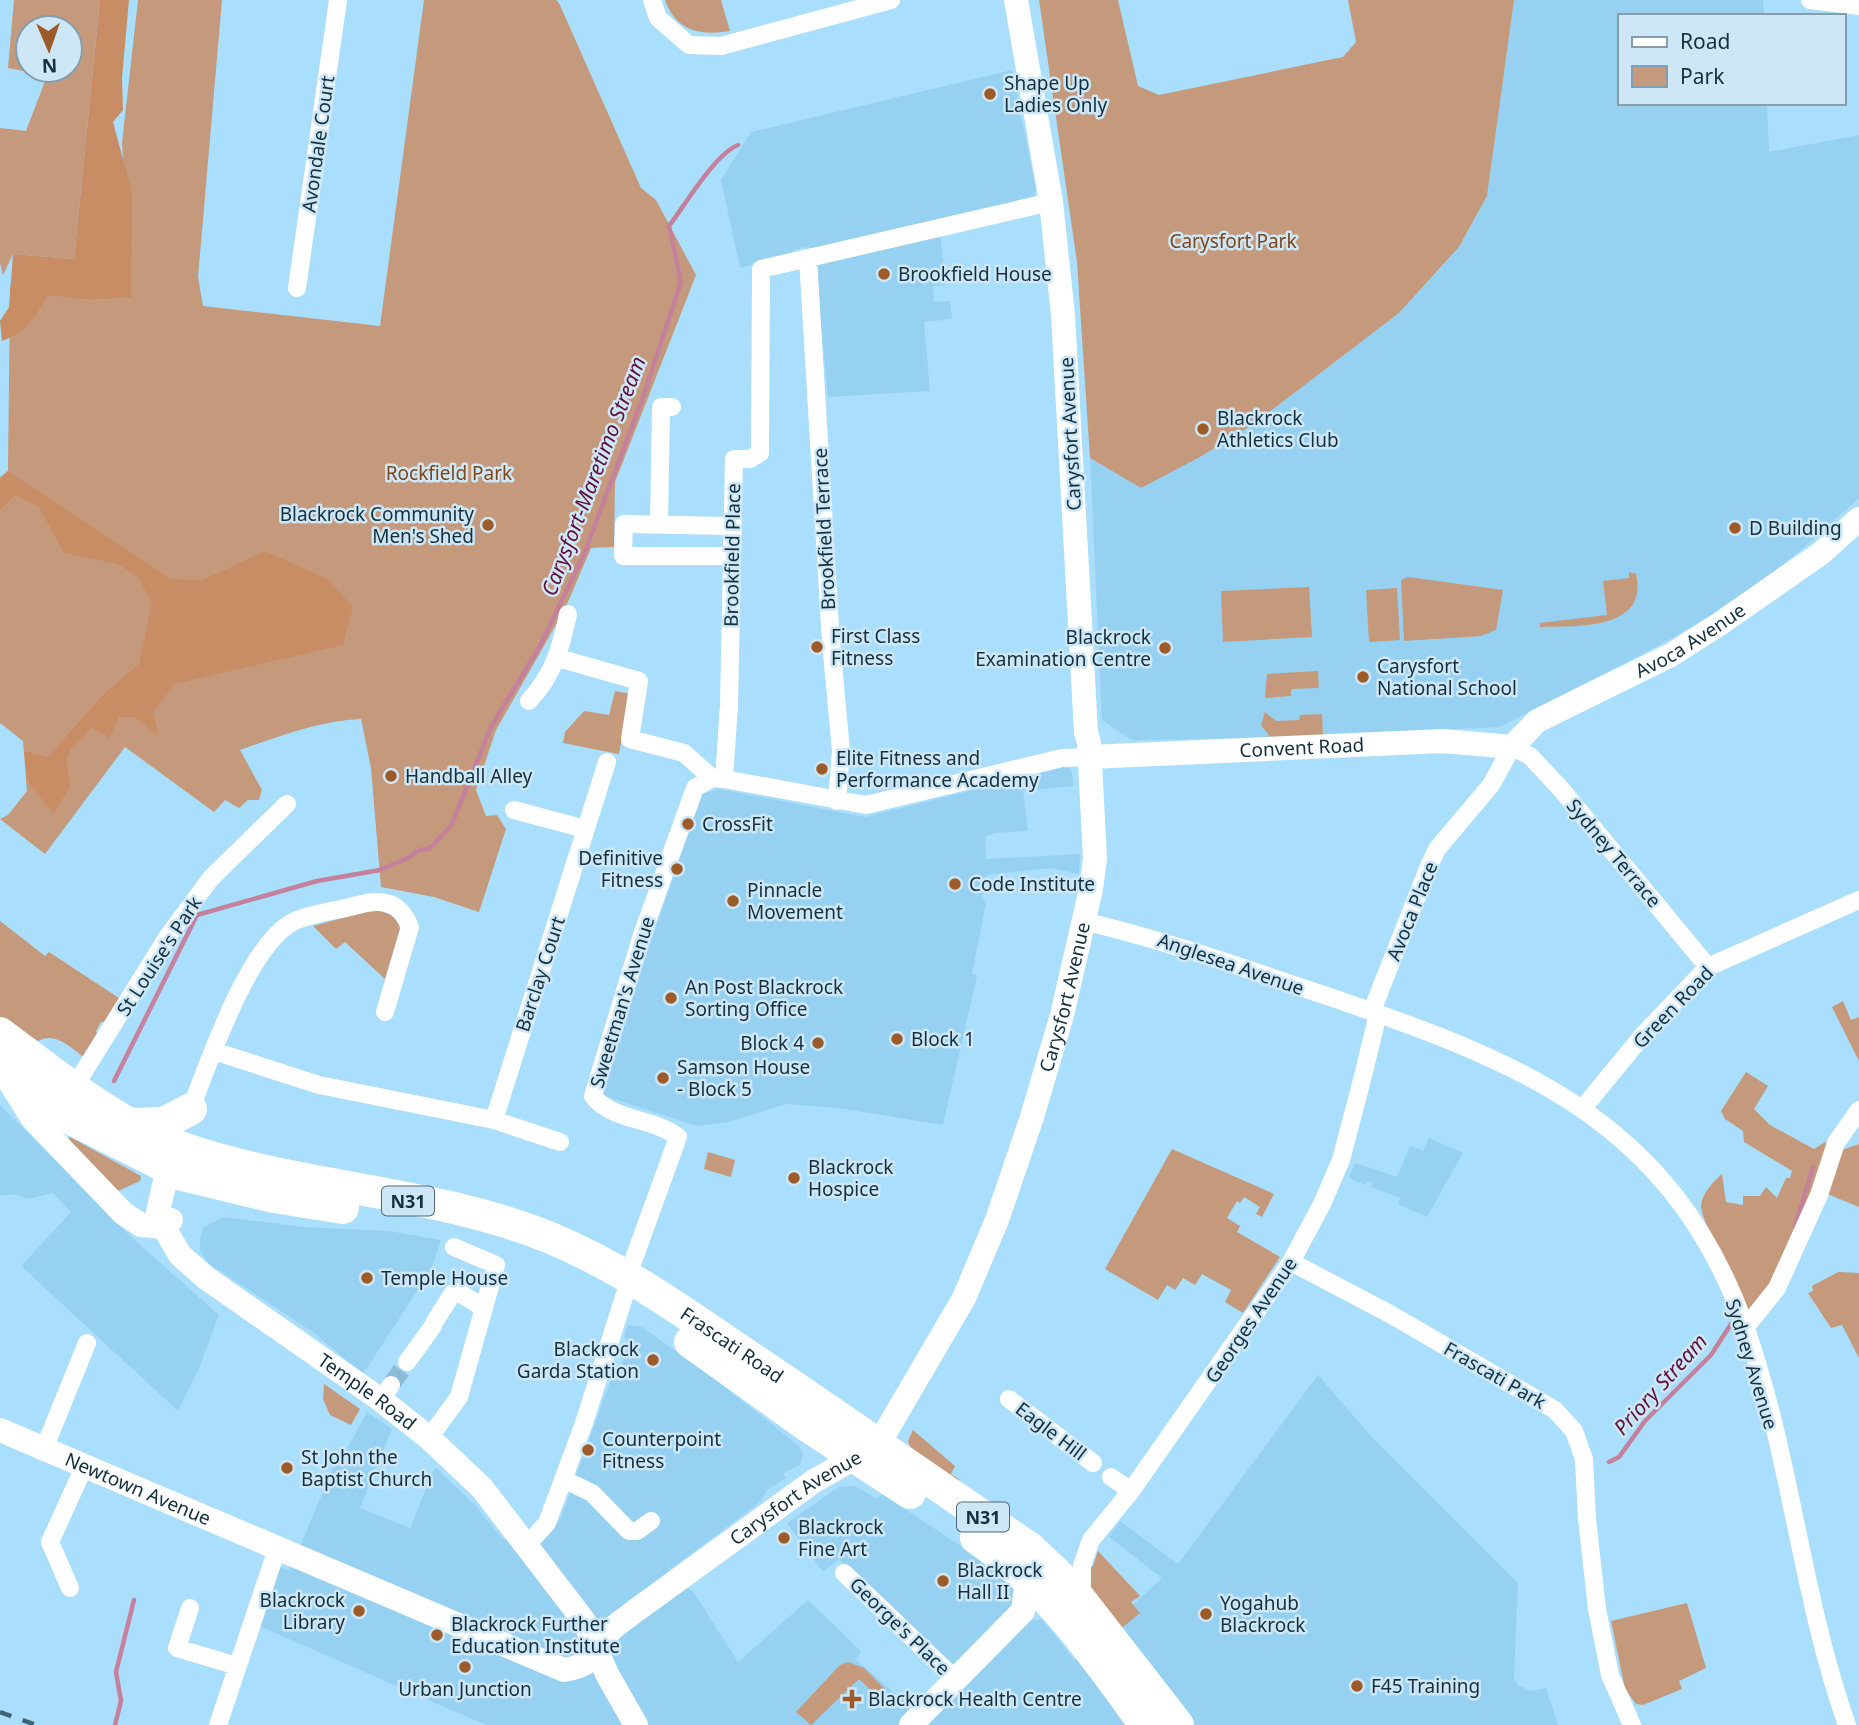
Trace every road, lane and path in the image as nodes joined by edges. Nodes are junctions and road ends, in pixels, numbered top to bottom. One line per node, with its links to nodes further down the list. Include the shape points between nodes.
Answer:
1 (338, 0): 9 (street, Avondale Court)
2 (652, 0): 3 (street, via 659,18 689,45 721,46)
3 (891, 0)
4 (1016, 0): 7 (street, Carysfort Avenue)
5 (1810, 0): 6 (street)
6 (1859, 6)
7 (1051, 202): 8 (street); 19 (street, Carysfort Avenue, via 1063,315)
8 (808, 258): 13 (street, Brookfield Place, via 761,269 760,453 750,459 734,459); 22 (street, Brookfield Terrace, via 841,751)
9 (297, 288)
10 (672, 407): 12 (street, via 661,407)
11 (1859, 519): 18 (street, Avoca Avenue, via 1820,554 1718,625 1671,655 1537,721)
12 (659, 524): 13 (street); 14 (street, via 624,524 623,556)
13 (732, 526): 14 (street, Brookfield Place)
14 (731, 556): 21 (street, Brookfield Place, via 729,705)
15 (568, 614): 16 (street)
16 (558, 658): 17 (street, via 547,681); 21 (street, via 639,681 630,739 684,753)
17 (529, 701)
18 (1512, 747): 19 (street, Convent Road, via 1443,741); 28 (street, Sydney Terrace, via 1530,756 1561,789); 30 (street, Avoca Place, via 1485,794 1437,849 1375,1003)
19 (1090, 757): 22 (street, via 1062,758 866,805); 27 (street, Carysfort Avenue, via 1095,859)
20 (607, 762): 25 (street, Barclay Court)
21 (718, 778): 22 (street); 45 (street, Sweetman's Avenue, via 695,788 685,808 593,1096 601,1106 668,1129 678,1137)
22 (837, 801)
23 (287, 804): 34 (street, St Louise's Park, via 204,888 168,936)
24 (514, 810): 25 (street)
25 (585, 829): 38 (street, Barclay Court)
26 (1859, 900): 28 (street, Green Road)
27 (1083, 921): 30 (street, Anglesea Avenue, via 1138,932); 54 (street, Carysfort Avenue, via 1039,1095 982,1260 940,1340)
28 (1708, 967): 35 (street, Green Road, via 1643,1035)
29 (385, 1012): 32 (street, via 410,927 397,906 367,902 291,923 264,950 224,1022)
30 (1377, 1013): 35 (street, Sydney Avenue, via 1490,1056); 44 (street, Georges Avenue, via 1339,1165)
31 (0, 1032): 34 (highway, N31)
32 (214, 1051): 36 (street); 38 (street, via 318,1085)
33 (1, 1069): 41 (highway, N31, via 71,1119); 42 (street, via 33,1119 133,1221)
34 (73, 1088): 39 (highway, N31)
35 (1584, 1107): 47 (street, Sydney Avenue, via 1654,1168 1690,1216)
36 (191, 1109): 39 (highway, via 164,1123); 41 (street)
37 (1857, 1109): 47 (street, via 1833,1141 1814,1206 1777,1288)
38 (494, 1120): 40 (street)
39 (128, 1124): 41 (highway, N31)
40 (560, 1142)
41 (177, 1163): 42 (street, via 173,1218); 45 (highway, Frascati Road / N31, via 274,1197 436,1223 493,1237)
42 (164, 1227): 52 (street, Temple Road, via 180,1255 218,1288 386,1393)
43 (454, 1247): 46 (street, via 496,1265)
44 (1291, 1262): 59 (street, Georges Avenue); 76 (street, Frascati Park, via 1555,1410 1574,1431 1584,1459 1604,1648 1610,1675)
45 (626, 1285): 54 (highway, Frascati Road / N31); 58 (street, Sweetman's Avenue)
46 (484, 1308): 49 (street, via 453,1293); 52 (street, via 459,1397)
47 (1745, 1328): 77 (street, Sydney Avenue, via 1784,1473 1811,1599)
48 (87, 1343): 53 (street)
49 (407, 1362)
50 (1009, 1399): 55 (street, Eagle Hill)
51 (0, 1430): 53 (street, Newtown Avenue)
52 (429, 1438): 61 (street, Temple Road, via 482,1488)
53 (44, 1448): 56 (street, Newtown Avenue)
54 (866, 1451): 64 (highway, Frascati Road / N31); 66 (highway, Frascati Road / N31, via 1030,1548); 68 (street, Carysfort Avenue, via 790,1498 631,1614)
55 (1093, 1463)
56 (84, 1466): 62 (street, Newtown Avenue); 65 (street, via 50,1542)
57 (1111, 1477): 59 (street)
58 (563, 1479): 60 (street, via 592,1493 629,1531); 61 (street, Sweetman's Avenue, via 547,1523)
59 (1131, 1492): 66 (street, Georges Avenue, via 1091,1540 1082,1566)
60 (651, 1521)
61 (528, 1544): 68 (street, Temple Road)
62 (277, 1549): 68 (street, Carysfort Avenue, via 556,1668 585,1665 594,1659); 69 (street)
63 (844, 1573): 70 (street, George's Place)
64 (1027, 1578): 70 (street, via 1023,1611); 74 (highway, Frascati Road / N31)
65 (70, 1588)
66 (1083, 1602): 75 (highway, Frascati Road / N31)
67 (190, 1608): 69 (street, via 177,1648)
68 (598, 1648): 72 (street, Temple Road)
69 (237, 1666): 71 (street)
70 (955, 1679): 73 (street)
71 (218, 1725)
72 (636, 1725)
73 (911, 1725)
74 (1145, 1725)
75 (1178, 1725)
76 (1632, 1725)
77 (1847, 1725)

